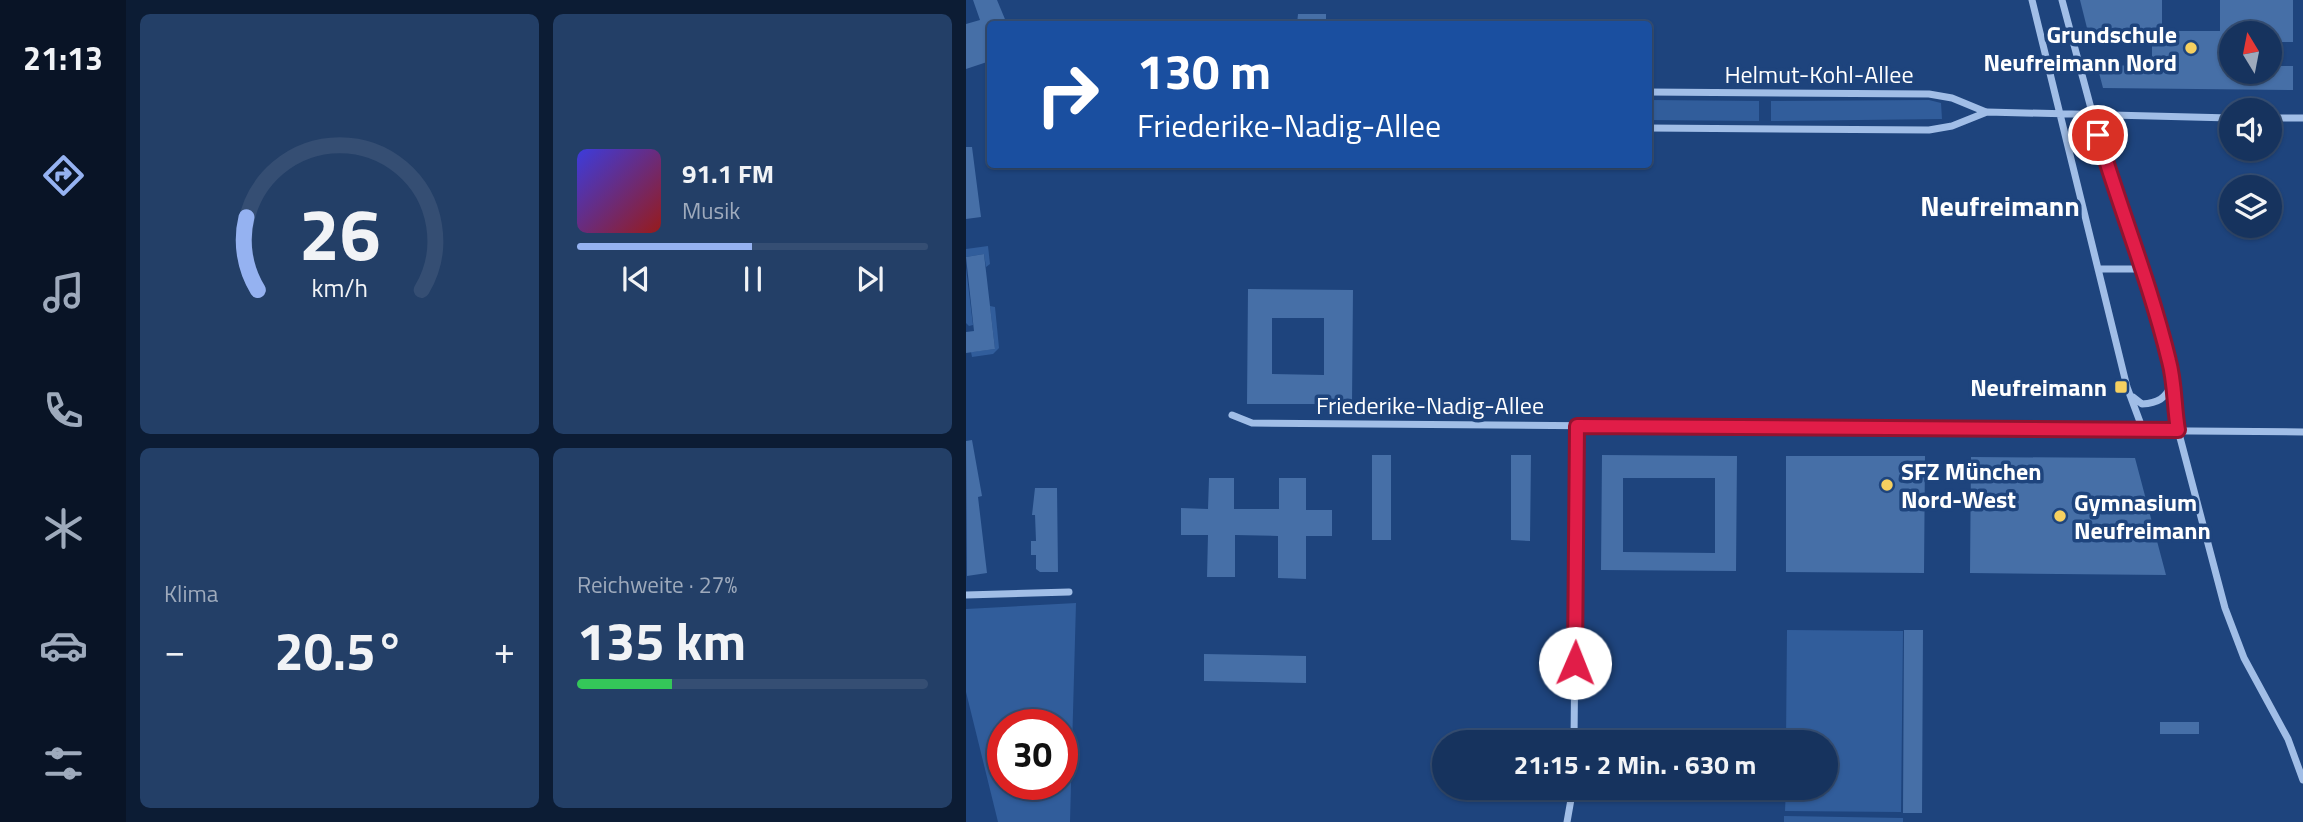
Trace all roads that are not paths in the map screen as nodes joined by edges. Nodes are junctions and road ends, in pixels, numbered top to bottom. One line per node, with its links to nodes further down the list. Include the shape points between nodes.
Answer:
1 (2032, 0): 5 (street)
2 (2062, 0): 6 (street)
3 (1652, 92): 4 (street, Helmut-Kohl-Allee, via 1930,94)
4 (1987, 112): 5 (street, Helmut-Kohl-Allee); 10 (street, Helmut-Kohl-Allee, via 1929,130)
5 (2060, 113): 6 (street, Helmut-Kohl-Allee); 11 (street)
6 (2092, 114): 7 (street, Helmut-Kohl-Allee); 12 (street, via 2111,183)
7 (2219, 118)
8 (2282, 118): 9 (street)
9 (2303, 118)
10 (1652, 128)
11 (2098, 269): 12 (street); 14 (street)
12 (2145, 270): 13 (street)
13 (2173, 383): 14 (street, via 2158,402 2142,404); 18 (street)
14 (2131, 395): 17 (street)
15 (1232, 415): 16 (street, Friederike-Nadig-Allee, via 1252,423)
16 (1577, 426): 17 (street, Friederike-Nadig-Allee); 22 (street)
17 (2143, 430): 18 (street, Friederike-Nadig-Allee)
18 (2178, 430): 19 (street, Friederike-Nadig-Allee); 23 (street, via 2231,626 2288,739)
19 (2303, 432)
20 (1069, 592): 21 (street)
21 (966, 595)
22 (1574, 730)
23 (2303, 780)
24 (1571, 800): 25 (street)
25 (1567, 822)

